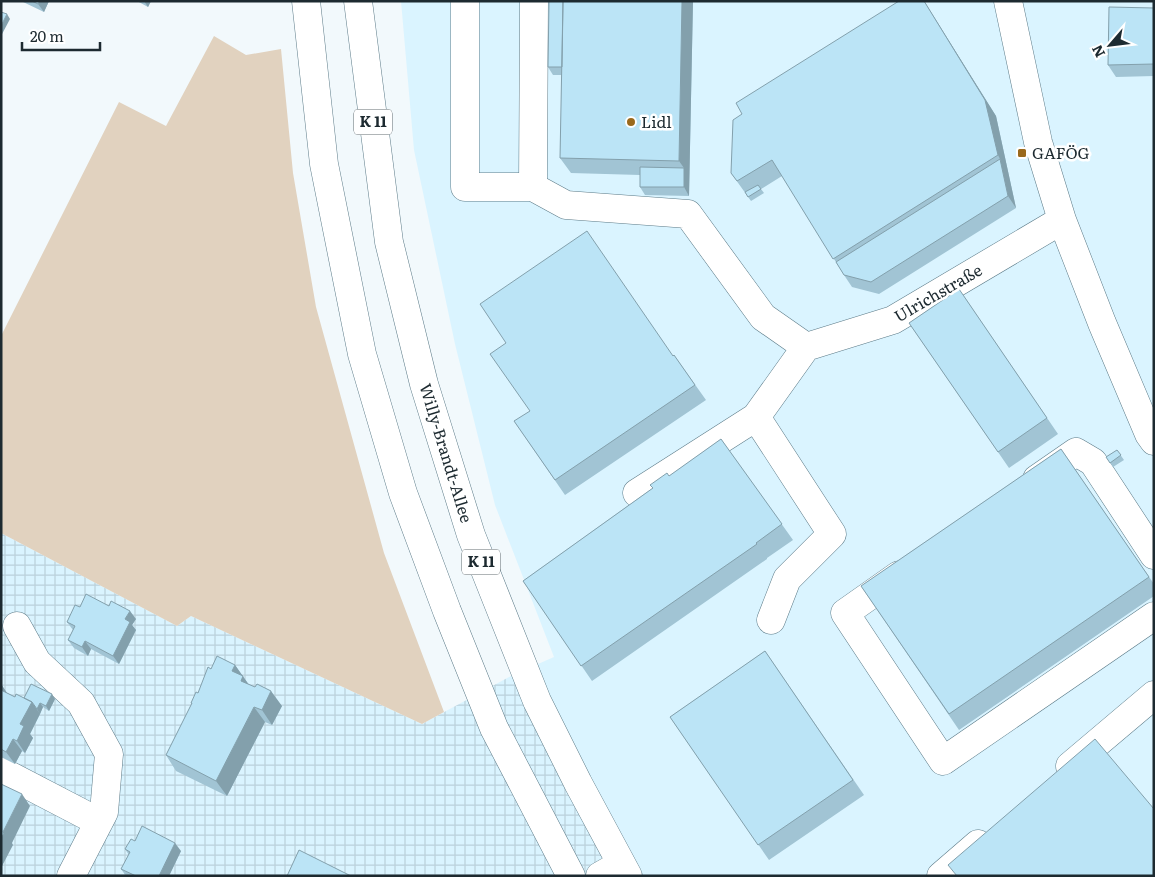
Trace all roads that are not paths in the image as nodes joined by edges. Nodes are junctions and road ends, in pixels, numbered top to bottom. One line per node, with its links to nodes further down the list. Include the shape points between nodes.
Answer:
1 (306, 1): 25 (main road, via 324,164 362,354 403,493 494,728)
2 (358, 1): 23 (main road, Willy-Brandt-Allee / K 11, via 389,242 424,384 471,535 537,701)
3 (465, 1): 6 (main road, via 464,187)
4 (534, 1): 6 (main road)
5 (1008, 1): 7 (main road, via 1038,142)
6 (533, 187): 8 (main road, via 566,206 688,214 763,317)
7 (1062, 220): 8 (main road, Ulrichstraße, via 894,320); 10 (main road, via 1102,323)
8 (806, 347): 9 (main road)
9 (756, 417): 12 (main road); 16 (main road, via 832,534 787,579)
10 (1154, 440)
11 (1020, 491): 13 (main road, via 1076,452 1093,462)
12 (637, 493)
13 (1154, 555)
14 (916, 563): 15 (main road, via 845,613 943,761)
15 (1154, 616)
16 (771, 620)
17 (17, 626): 21 (main road, via 37,662 81,703 109,754 104,812)
18 (1154, 695): 20 (main road)
19 (1, 771): 21 (main road)
20 (1055, 779)
21 (99, 822): 24 (main road)
22 (994, 831): 26 (main road)
23 (617, 872)
24 (71, 876)
25 (571, 876)
26 (941, 876)

